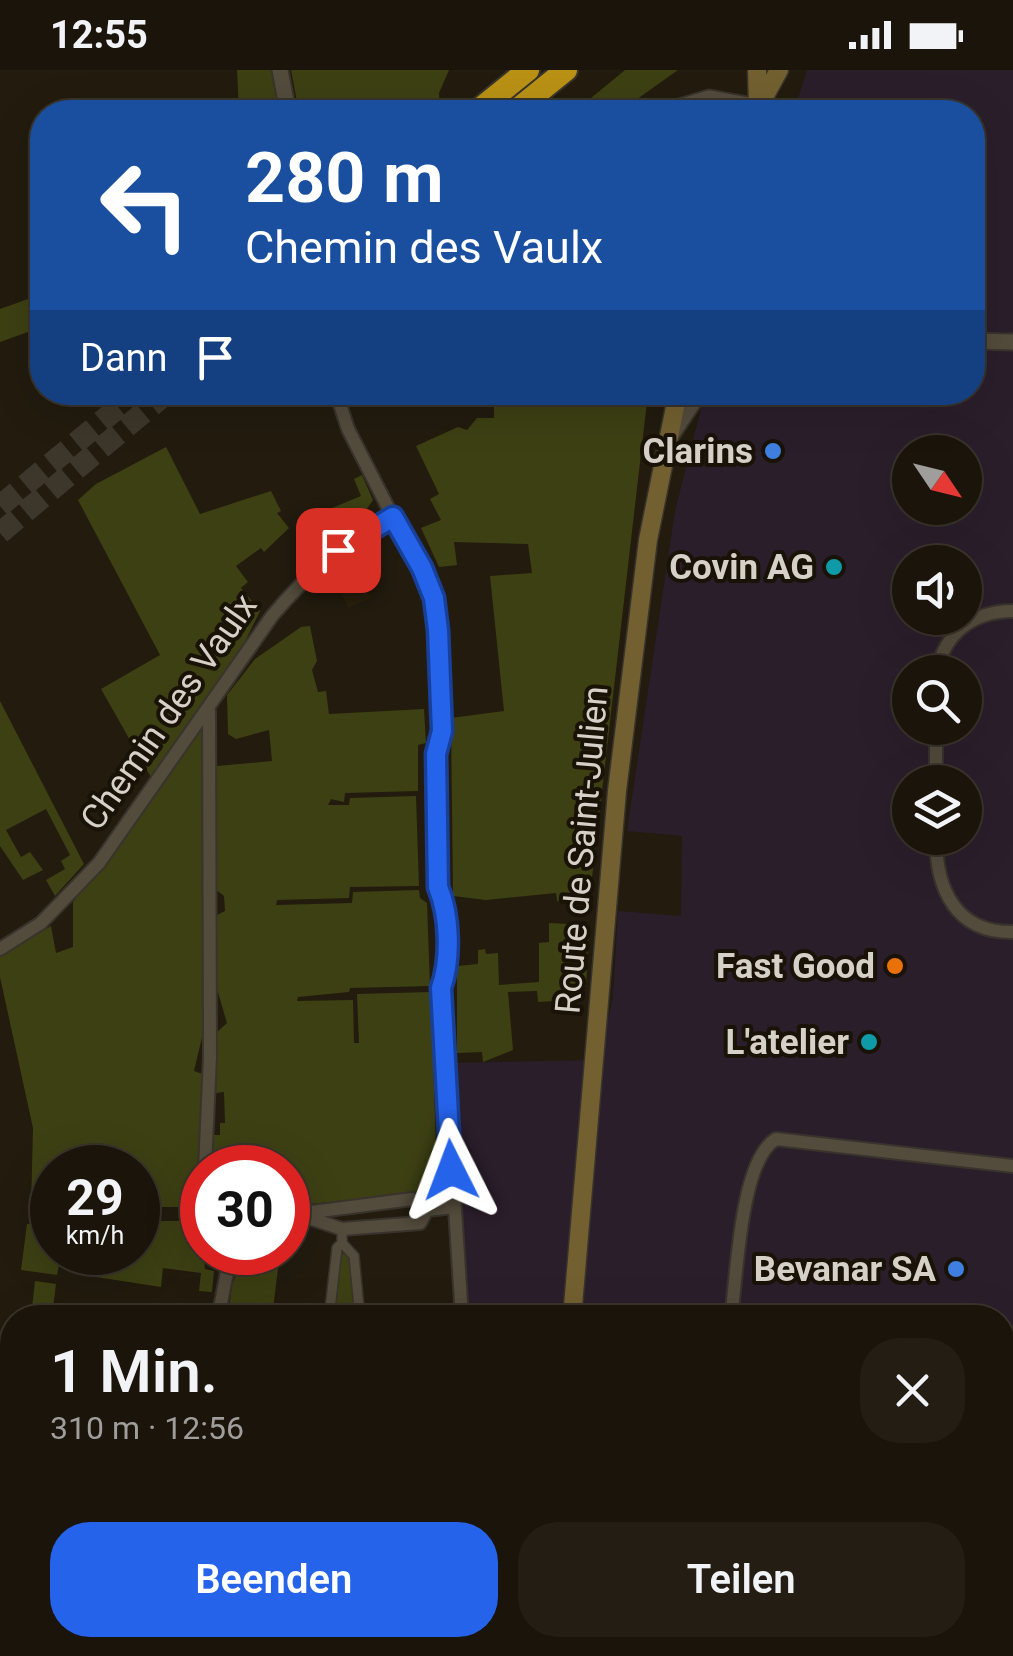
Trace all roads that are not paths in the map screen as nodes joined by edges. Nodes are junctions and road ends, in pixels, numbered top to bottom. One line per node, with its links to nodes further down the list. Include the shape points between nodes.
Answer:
1 (280, 70): 6 (street)
2 (528, 70): 7 (highway)
3 (566, 70): 8 (highway)
4 (757, 70): 9 (main road)
5 (779, 70): 10 (main road)
6 (286, 100)
7 (491, 100)
8 (529, 100)
9 (757, 100)
10 (762, 100)
11 (985, 341): 12 (street)
12 (1013, 342)
13 (340, 405): 17 (street)
14 (675, 405): 16 (main road, Route de Saint-Julien)
15 (691, 405): 16 (street)
16 (665, 444): 36 (main road, Route de Saint-Julien, via 617,791)
17 (393, 517): 20 (street, Chemin des Vaulx, via 301,582); 26 (street, via 434,598 438,630 438,887 445,903 447,970 441,988)
18 (1013, 612): 19 (street, via 991,612 966,624)
19 (943, 655)
20 (209, 709): 23 (street, Chemin des Vaulx, via 84,880 41,924); 24 (street)
21 (936, 855): 22 (street, via 949,902 981,926)
22 (1013, 932)
23 (0, 948)
24 (206, 1145)
25 (1013, 1166): 37 (street, via 776,1139 752,1173)
26 (453, 1207): 28 (street); 35 (street)
27 (310, 1212): 28 (street, via 412,1198)
28 (423, 1216): 30 (street)
29 (310, 1222): 30 (street)
30 (342, 1236): 33 (street); 34 (street, via 354,1256)
31 (226, 1275): 32 (street)
32 (221, 1305)
33 (330, 1305)
34 (359, 1305)
35 (461, 1305)
36 (573, 1305)
37 (733, 1305)

